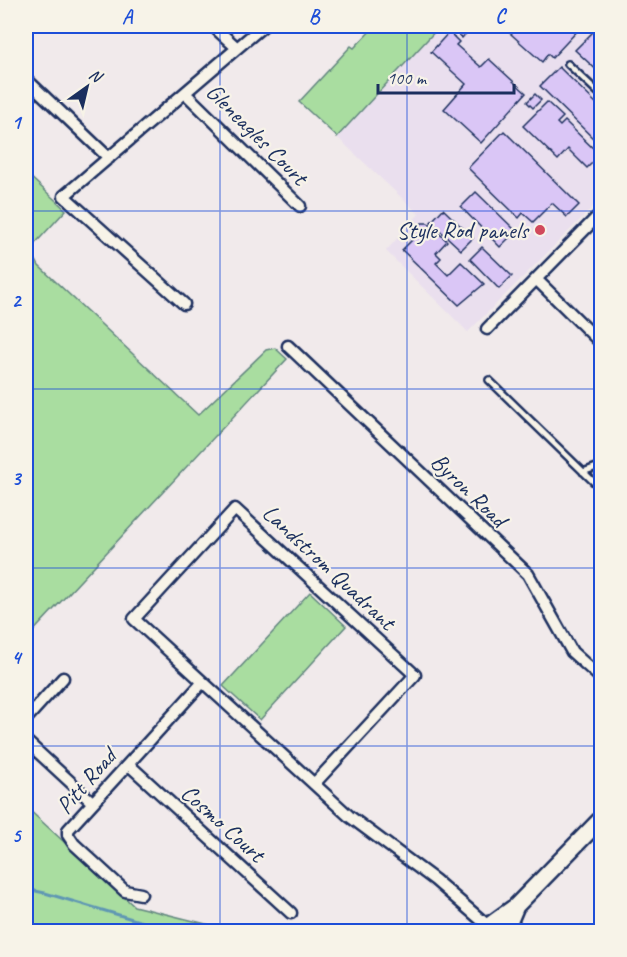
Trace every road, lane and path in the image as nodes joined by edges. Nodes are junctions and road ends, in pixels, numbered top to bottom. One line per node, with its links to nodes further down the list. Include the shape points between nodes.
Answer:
1 (213, 26): 3 (street)
2 (263, 26): 3 (street)
3 (237, 48): 6 (street)
4 (568, 64): 7 (lane)
5 (26, 79): 8 (street)
6 (185, 93): 8 (street); 9 (street, Gleneagles Court)
7 (601, 95)
8 (109, 158): 12 (street, via 64,196)
9 (300, 206)
10 (602, 212): 11 (street)
11 (536, 279): 13 (street); 14 (street)
12 (184, 304)
13 (487, 329)
14 (602, 344)
15 (288, 346): 21 (street, Byron Road, via 528,574 572,652)
16 (489, 380): 18 (lane)
17 (602, 465): 18 (lane)
18 (583, 472): 19 (lane)
19 (602, 490)
20 (63, 678): 23 (street)
21 (602, 679)
22 (202, 683): 25 (street, Pitt Road); 26 (street, Landstrom Quadrant); 26 (street, Landstrom Quadrant, via 134,619 235,509 415,675)
23 (26, 719)
24 (26, 741): 27 (street)
25 (128, 764): 27 (street, Pitt Road); 31 (street, Cosmo Court)
26 (314, 784): 32 (street, Landstrom Quadrant, via 349,816 435,879)
27 (92, 802): 29 (street, Pitt Road, via 70,826 70,840 125,891)
28 (602, 818): 30 (main road)
29 (141, 894)
30 (516, 906): 32 (main road); 33 (main road)
31 (291, 913)
32 (487, 929)
33 (505, 932)

